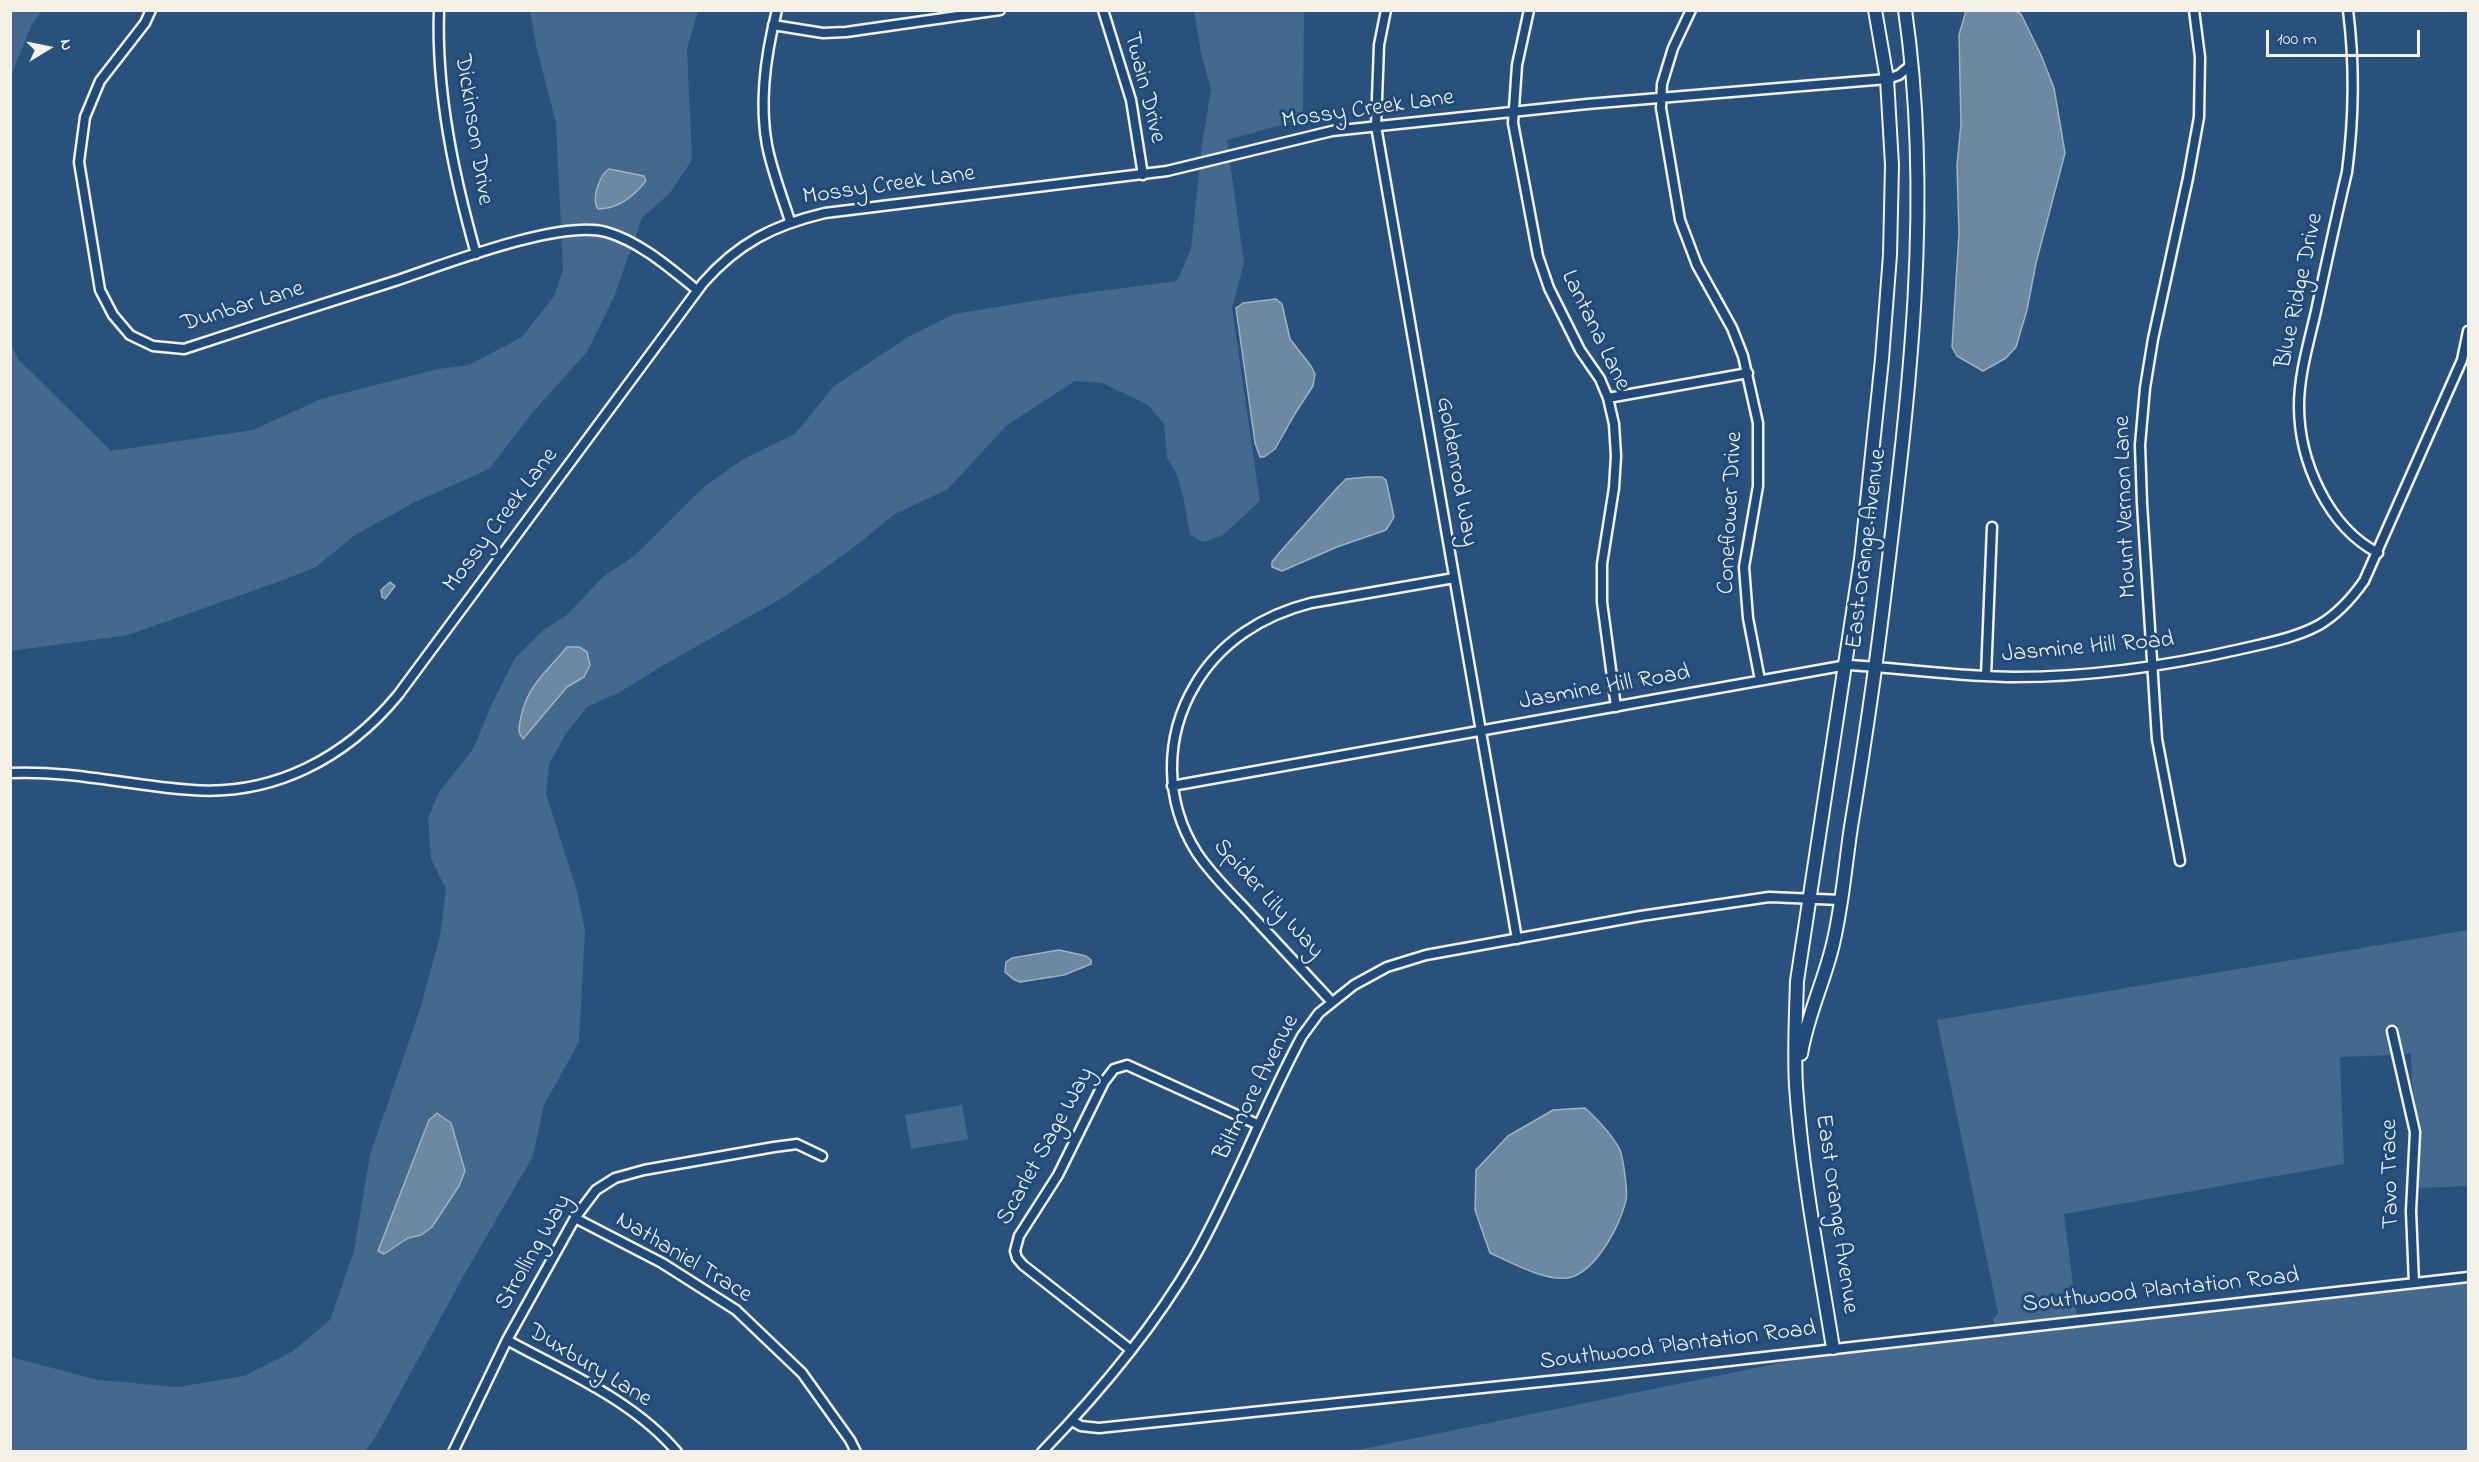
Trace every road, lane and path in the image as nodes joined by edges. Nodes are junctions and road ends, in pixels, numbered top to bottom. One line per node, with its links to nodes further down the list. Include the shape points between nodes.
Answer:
1 (151, 10): 21 (street, Dunbar Lane, via 100,81 85,117 79,162 100,290 113,315 130,335 153,346 184,349)
2 (439, 10): 21 (street, Dickinson Drive, via 441,81 459,194)
3 (777, 10): 13 (street)
4 (1000, 10): 13 (street, via 846,32 823,33)
5 (1103, 10): 19 (street, Twain Drive, via 1131,100)
6 (1386, 10): 18 (street, Goldenrod Way, via 1379,45)
7 (1529, 10): 17 (street, Lantana Lane, via 1517,65)
8 (1691, 10): 16 (street, Coneflower Drive, via 1673,48 1662,84)
9 (1875, 10): 15 (street, East Orange Avenue)
10 (1905, 10): 14 (street, East Orange Avenue)
11 (2194, 10): 30 (street, Mount Vernon Lane, via 2200,57 2199,117 2153,339 2141,435)
12 (2348, 10): 27 (street, Blue Ridge Drive, via 2354,69 2350,150 2301,378 2299,416 2308,462 2327,501 2355,536)
13 (773, 25): 20 (street, via 764,119 768,148)
14 (1912, 64): 15 (street, Mossy Creek Lane, via 1899,75); 31 (street, East Orange Avenue, via 1919,200 1912,342)
15 (1887, 78): 16 (street, Mossy Creek Lane); 29 (street, East Orange Avenue, via 1892,165 1890,255)
16 (1662, 98): 17 (street, Mossy Creek Lane); 24 (street, Coneflower Drive, via 1683,231 1697,266 1732,328)
17 (1513, 112): 18 (street, Mossy Creek Lane); 25 (street, Lantana Lane, via 1538,256 1549,288)
18 (1376, 126): 19 (street, Mossy Creek Lane, via 1310,135); 28 (street, Goldenrod Way)
19 (1143, 175): 20 (street, Mossy Creek Lane, via 825,213)
20 (790, 221): 22 (street, Mossy Creek Lane, via 736,251)
21 (476, 254): 22 (street, Dunbar Lane, via 559,231 605,232 637,246)
22 (697, 290): 36 (street, Mossy Creek Lane, via 398,695 375,721 336,753 283,779 231,789 189,790 79,775)
23 (2469, 331): 27 (street, Jasmine Hill Road, via 2462,360)
24 (1748, 373): 25 (street); 33 (street, Coneflower Drive, via 1758,423 1759,452 1744,567 1745,593)
25 (1608, 398): 34 (street, Lantana Lane, via 1616,456 1602,564 1602,602)
26 (1992, 527): 32 (street)
27 (2378, 553): 30 (street, Jasmine Hill Road, via 2356,591 2319,625 2279,640)
28 (1454, 578): 35 (street, Goldenrod Way); 37 (street, Spider Lily Way, via 1290,608 1232,641 1200,676 1182,711 1172,750)
29 (1847, 665): 31 (street, Jasmine Hill Road); 33 (street, Jasmine Hill Road); 39 (street, East Orange Avenue)
30 (2153, 666): 32 (street, Jasmine Hill Road, via 2051,676); 38 (street, Mount Vernon Lane, via 2157,739)
31 (1876, 667): 32 (street, Jasmine Hill Road); 40 (street, East Orange Avenue)
32 (1986, 676)
33 (1760, 681): 34 (street, Jasmine Hill Road)
34 (1616, 707): 35 (street, Jasmine Hill Road)
35 (1480, 731): 37 (street, Jasmine Hill Road); 41 (street, Goldenrod Way)
36 (10, 773)
37 (1172, 786): 42 (street, Spider Lily Way, via 1180,818 1198,855)
38 (2180, 861)
39 (1810, 898): 40 (street, Biltmore Avenue); 41 (street, Biltmore Avenue, via 1769,897); 44 (street, East Orange Avenue, via 1797,981)
40 (1840, 900): 44 (street, East Orange Avenue, via 1832,948 1805,1027)
41 (1517, 939): 42 (street, Biltmore Avenue, via 1403,962 1369,976)
42 (1331, 1001): 45 (street, Biltmore Avenue, via 1302,1036)
43 (2392, 1031): 49 (street, Tavo Trace, via 2415,1132 2411,1211)
44 (1796, 1086): 51 (street, East Orange Avenue, via 1808,1195)
45 (1259, 1125): 52 (street, Biltmore Avenue, via 1195,1256); 52 (street, Scarlet Sage Way, via 1127,1065 1114,1069 1104,1082 1058,1175 1018,1236 1015,1251 1023,1265)
46 (822, 1156): 47 (street, Strolling Way, via 796,1144 644,1170 615,1178 597,1189)
47 (575, 1218): 50 (street, Strolling Way); 56 (street, Nathaniel Trace, via 662,1263 736,1310 802,1373)
48 (2469, 1277): 49 (street, Southwood Plantation Road)
49 (2414, 1284): 51 (street, Southwood Plantation Road)
50 (507, 1340): 54 (street, Strolling Way); 55 (street, Duxbury Lane, via 612,1398 664,1436)
51 (1833, 1348): 53 (street, Southwood Plantation Road, via 1099,1428)
52 (1131, 1350): 53 (street, Biltmore Avenue)
53 (1072, 1421): 57 (street, Biltmore Avenue)
54 (453, 1452)
55 (677, 1452)
56 (856, 1452)
57 (1042, 1452)

